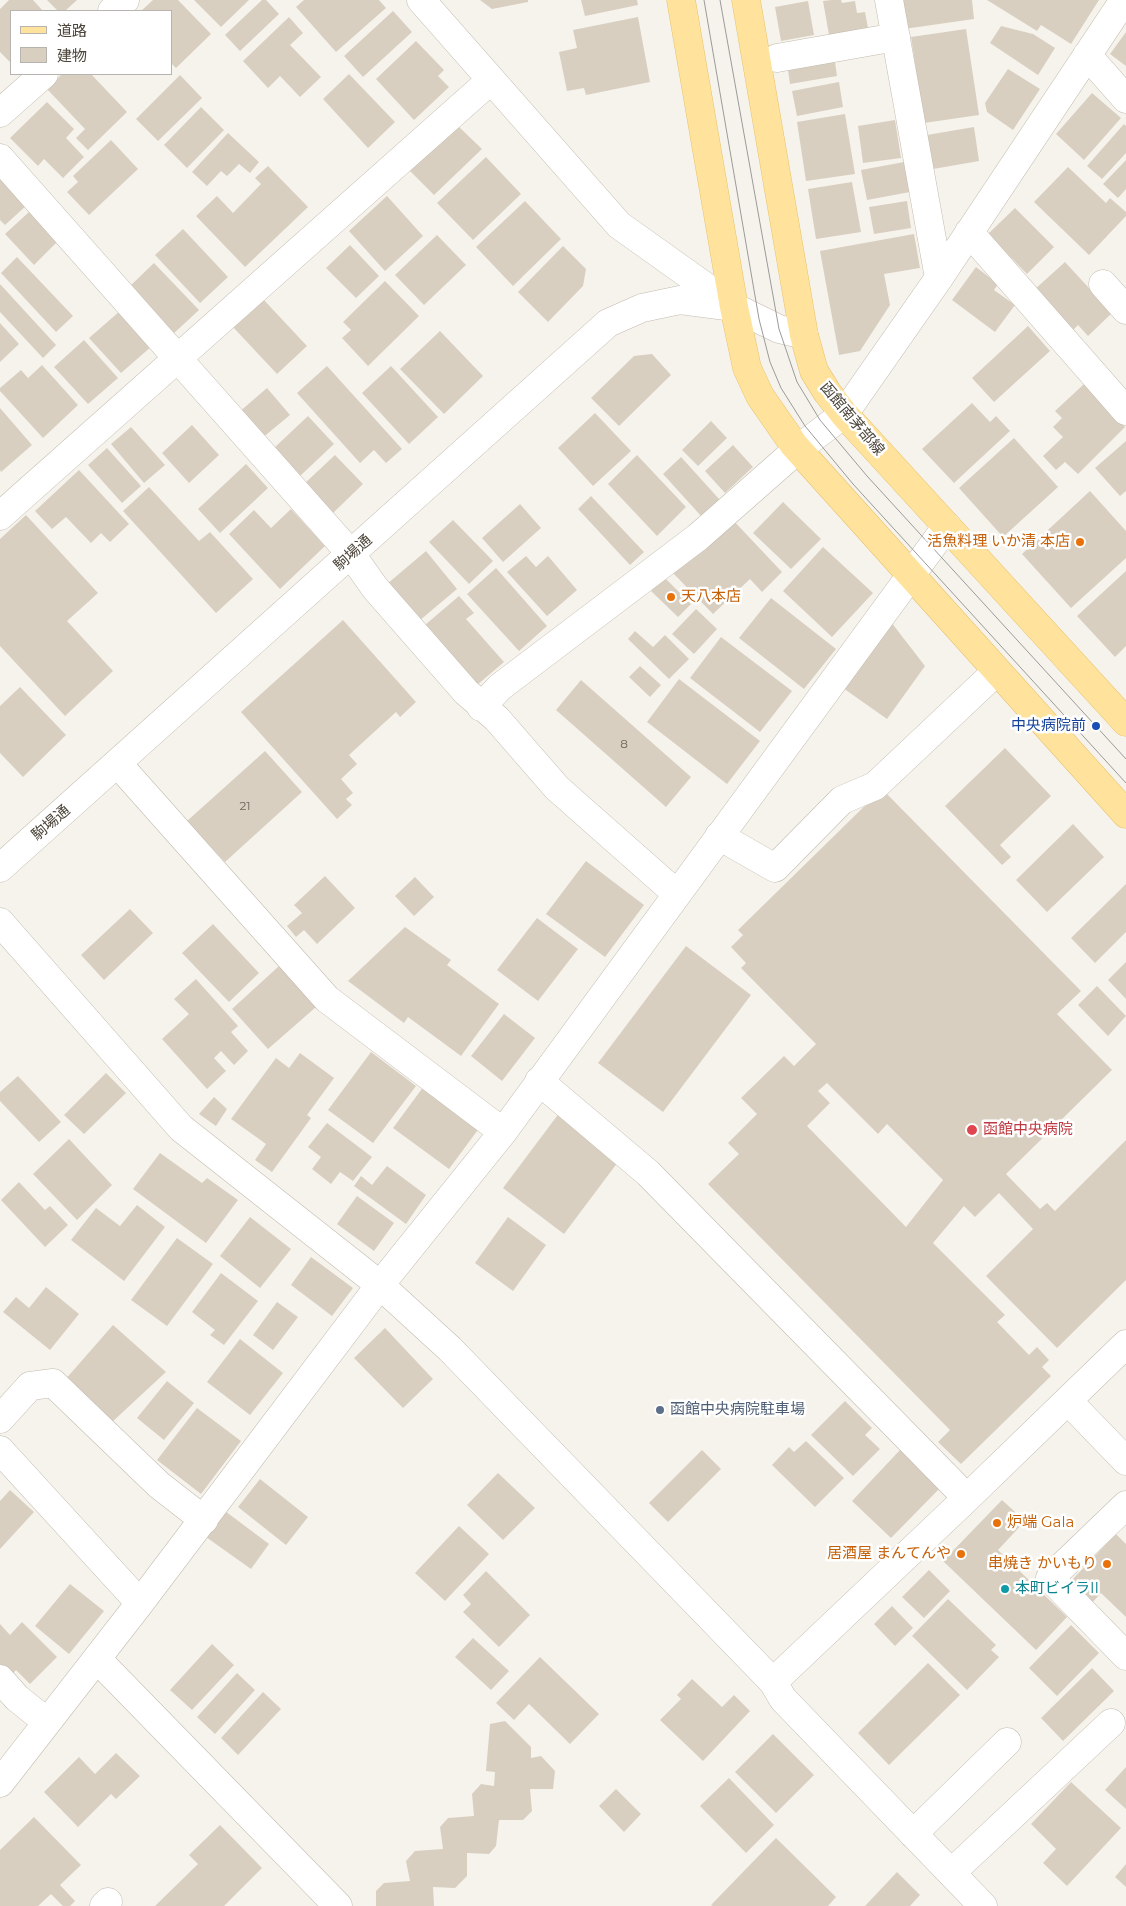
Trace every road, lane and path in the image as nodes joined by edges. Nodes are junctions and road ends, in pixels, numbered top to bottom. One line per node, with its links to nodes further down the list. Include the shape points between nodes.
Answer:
1 (125, 0): 7 (street)
2 (421, 0): 12 (street)
3 (682, 0): 19 (main road)
4 (746, 0): 21 (main road, 函館南茅部線)
5 (890, 0): 8 (street)
6 (1124, 0): 9 (street)
7 (113, 10)
8 (896, 37): 10 (street); 17 (street)
9 (1087, 55): 13 (street); 16 (street)
10 (777, 58)
11 (43, 75): 14 (street)
12 (491, 80): 19 (street, via 618,225); 22 (street)
13 (1126, 99)
14 (0, 113)
15 (0, 158): 22 (street)
16 (969, 232): 17 (street); 23 (street)
17 (939, 278): 24 (street)
18 (1103, 284): 20 (street)
19 (734, 307): 21 (street, via 779,329); 25 (main road, via 753,382); 28 (street, 駒場通, via 680,300 642,308 608,324)
20 (1126, 310)
21 (804, 335): 24 (main road, 函館南茅部線, via 814,371)
22 (176, 358): 26 (street); 28 (street)
23 (1126, 411)
24 (844, 414): 25 (street); 27 (main road, 函館南茅部線)
25 (798, 449): 29 (main road); 31 (street, via 698,537 500,687)
26 (0, 516)
27 (947, 526): 29 (street); 32 (main road, 函館南茅部線)
28 (351, 554): 31 (street, via 375,588); 33 (street, 駒場通)
29 (910, 574): 30 (main road); 35 (street)
30 (996, 672): 34 (main road); 35 (street, via 875,786 842,800 775,868)
31 (481, 706): 37 (street, via 497,719 558,788)
32 (1126, 722)
33 (118, 764): 36 (street, 駒場通); 40 (street, via 327,999)
34 (1126, 814)
35 (719, 836): 37 (street)
36 (0, 868)
37 (677, 894): 39 (street)
38 (0, 922): 41 (street, via 181,1128)
39 (538, 1081): 40 (street); 47 (street, via 648,1173)
40 (503, 1132): 41 (street)
41 (380, 1285): 49 (street); 54 (street, via 450,1349)
42 (1126, 1344): 43 (street)
43 (1068, 1401): 46 (street); 47 (street)
44 (0, 1420): 49 (street, via 30,1386 53,1383 159,1485)
45 (0, 1450): 50 (street)
46 (1126, 1461)
47 (967, 1498): 54 (street)
48 (1126, 1505): 51 (street, via 1050,1578)
49 (204, 1520): 50 (street)
50 (140, 1603): 52 (street)
51 (1126, 1656)
52 (97, 1659): 55 (street); 61 (street)
53 (0, 1679): 55 (street, via 17,1698)
54 (773, 1682): 59 (street, via 783,1699)
55 (47, 1722): 58 (street)
56 (1111, 1723): 60 (street)
57 (1007, 1742): 59 (street)
58 (0, 1783)
59 (913, 1834): 60 (street)
60 (951, 1873): 62 (street)
61 (338, 1906)
62 (983, 1906)

